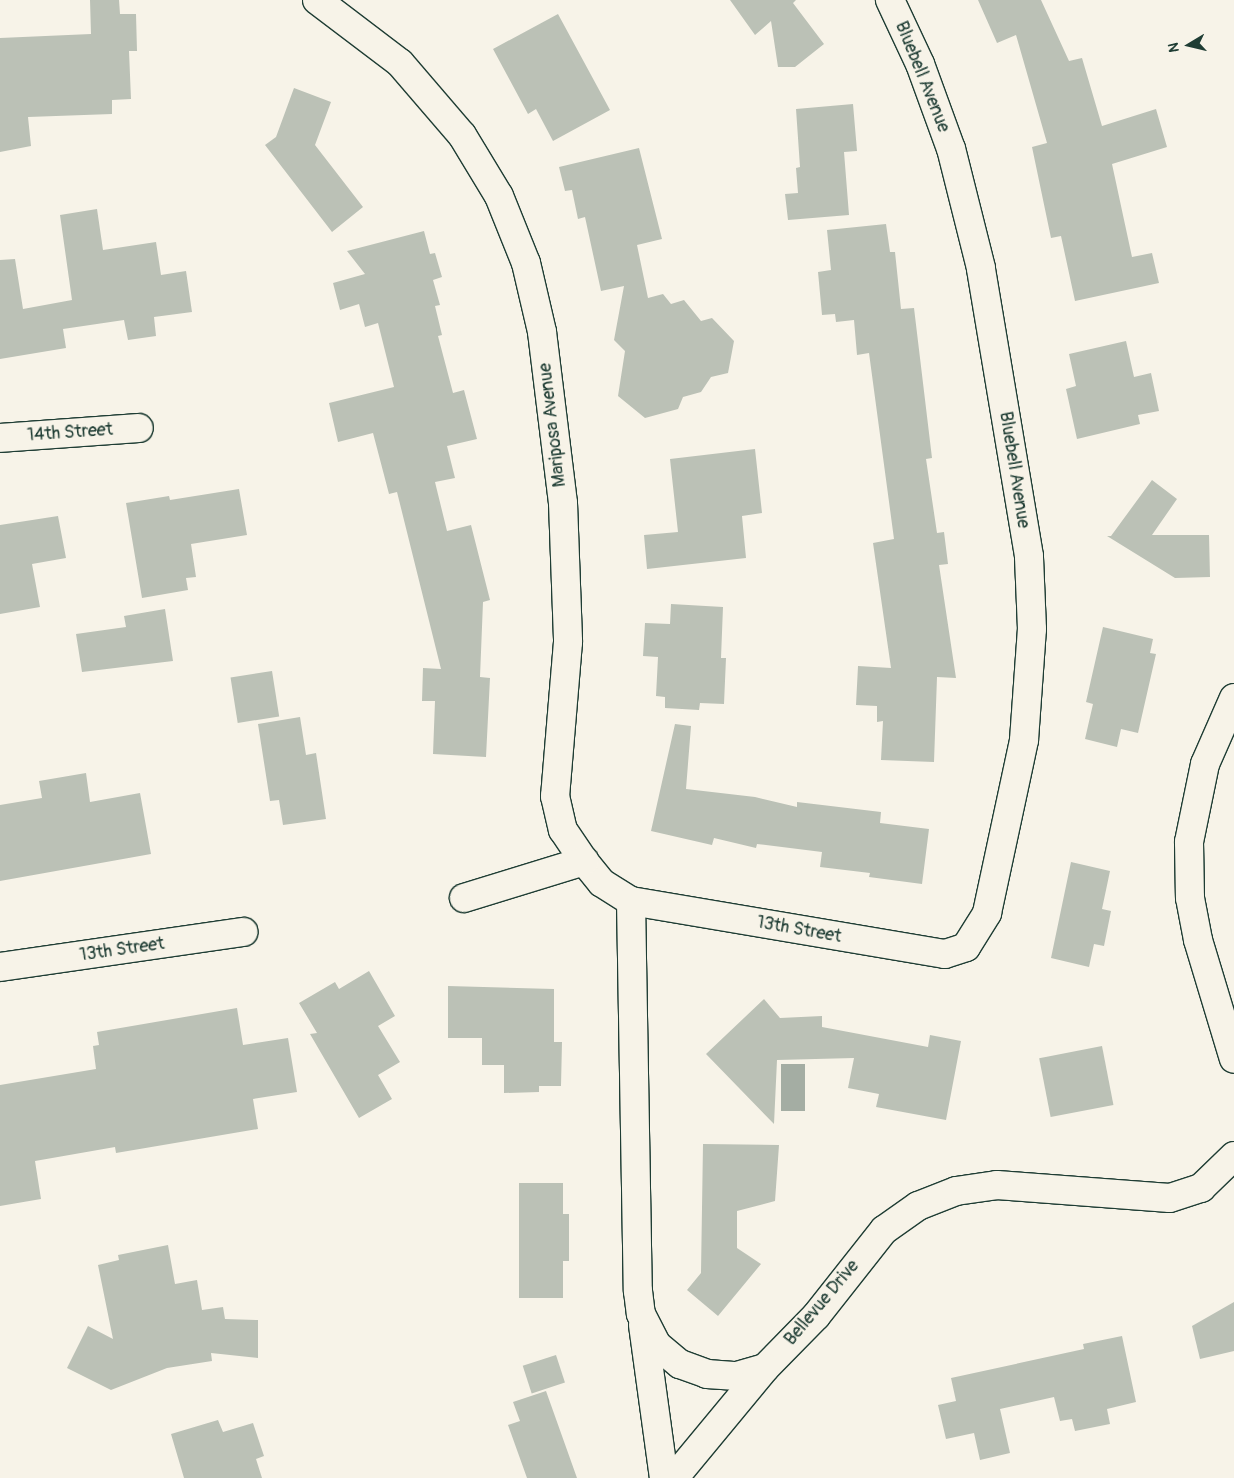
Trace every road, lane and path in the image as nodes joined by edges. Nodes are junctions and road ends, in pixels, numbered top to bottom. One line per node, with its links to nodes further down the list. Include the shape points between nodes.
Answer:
1 (317, 0): 6 (street, Mariposa Avenue, via 400,63 462,135 499,196 526,263 542,332 563,503 568,642 555,796 563,830)
2 (890, 0): 10 (street, Bluebell Avenue, via 920,64 951,149 981,268 1029,556 1032,629 1024,740 987,913)
3 (139, 428): 4 (street, 14th Street)
4 (0, 438)
5 (1234, 698): 12 (street, via 1205,764 1189,842 1190,898 1198,940)
6 (584, 861): 7 (street); 8 (street, Mariposa Avenue, via 602,884)
7 (464, 898)
8 (631, 901): 10 (street, 13th Street, via 945,954); 14 (street, Bellevue Drive)
9 (244, 932): 11 (street, 13th Street)
10 (966, 947)
11 (0, 967)
12 (1234, 1059)
13 (1234, 1156): 15 (street, Bellevue Drive, via 1201,1188 1170,1198 997,1185 956,1191 918,1206 870,1244 816,1316)
14 (641, 1314): 15 (street, Bellevue Drive, via 657,1344 680,1364 707,1374 737,1376); 16 (street)
15 (765, 1368): 17 (street)
16 (664, 1478)
17 (674, 1478)

